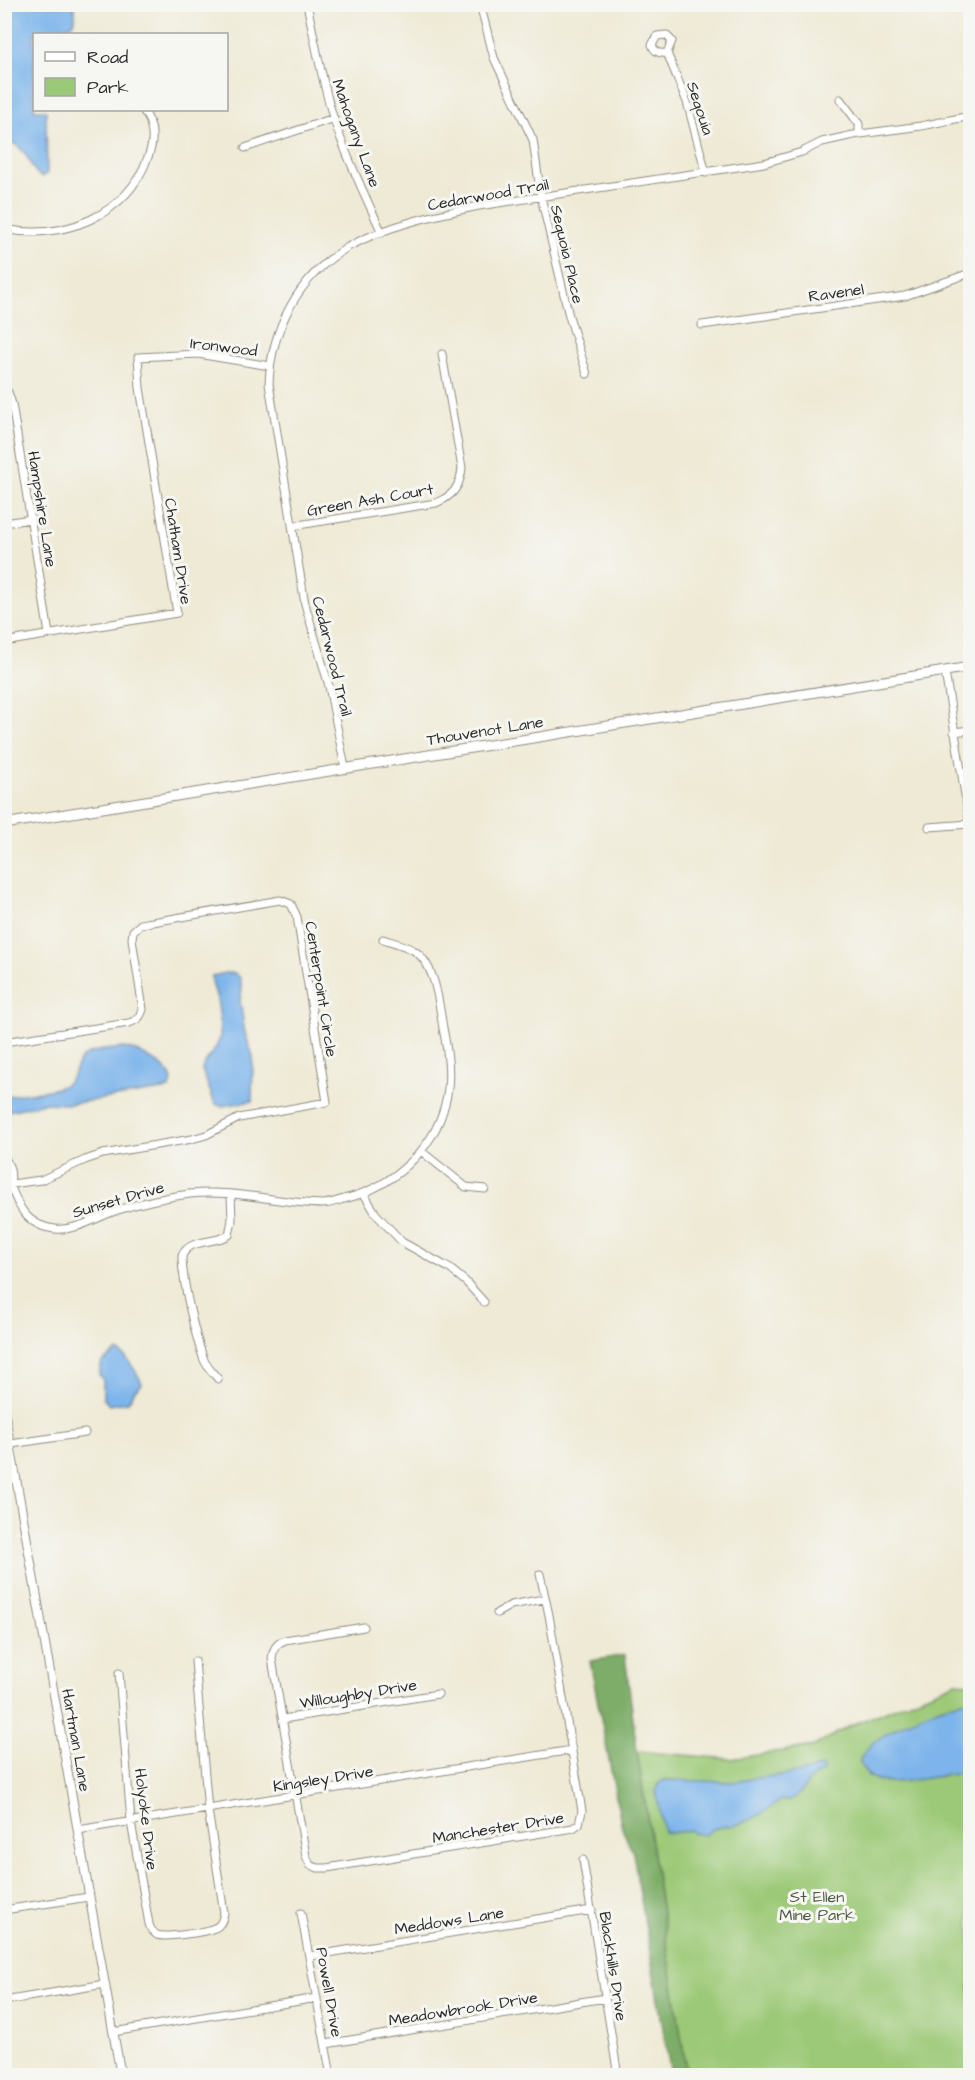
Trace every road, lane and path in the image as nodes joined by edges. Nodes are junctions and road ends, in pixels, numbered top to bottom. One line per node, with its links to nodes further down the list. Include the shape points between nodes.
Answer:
1 (307, 4): 7 (street, Mahogany Lane)
2 (480, 4): 11 (street, Sequoia Place, via 494,58 532,140)
3 (667, 52): 10 (street, Seqouia, via 687,102)
4 (840, 99): 8 (street, via 859,124)
5 (143, 111): 12 (street, via 153,134 152,149 143,172 117,204 64,229)
6 (970, 116): 8 (street, Cedarwood Trail)
7 (333, 118): 9 (street); 13 (street, Mahogany Lane)
8 (859, 134): 10 (street, Cedarwood Trail, via 822,142 764,163)
9 (244, 148)
10 (706, 173): 11 (street, Cedarwood Trail)
11 (541, 197): 13 (street, Cedarwood Trail, via 441,214); 19 (street, Sequoia Place)
12 (4, 229)
13 (382, 233): 18 (street, Cedarwood Trail, via 348,247 304,287 286,312 274,340)
14 (970, 273): 15 (street, Ravenel, via 905,296)
15 (702, 325)
16 (442, 354): 23 (street, Green Ash Court, via 462,468 455,492 436,503)
17 (138, 357): 18 (street, Ironwood, via 198,354); 24 (street, Chatham Drive, via 177,613)
18 (270, 366): 23 (street, Cedarwood Trail, via 269,384)
19 (587, 374)
20 (4, 390): 21 (street, Hampshire Lane, via 12,404)
21 (31, 519): 22 (street); 24 (street, Hampshire Lane)
22 (4, 523)
23 (292, 526): 30 (street, Cedarwood Trail, via 305,604 329,686)
24 (49, 634): 25 (street, Chatham Drive)
25 (4, 642)
26 (970, 667): 27 (main road, Thouvenot Lane)
27 (945, 672): 29 (street); 30 (main road, Thouvenot Lane)
28 (970, 730): 29 (street)
29 (954, 732): 32 (street)
30 (345, 768): 31 (main road, Thouvenot Lane)
31 (4, 824)
32 (970, 825): 33 (street)
33 (930, 827)
34 (383, 939): 36 (street, Sunset Drive, via 414,950 430,969 437,993 449,1061 445,1104)
35 (4, 1042): 38 (street, Centerpoint Circle, via 137,1020 143,1008 132,939 133,931 141,924 280,900 291,904 297,917 327,1102 239,1118 192,1139 103,1154 41,1180)
36 (421, 1151): 39 (street, via 466,1187); 41 (street, Sunset Drive, via 396,1176)
37 (4, 1156): 38 (street, via 12,1175)
38 (7, 1184): 40 (street, Sunset Drive, via 19,1209 33,1221 54,1229 76,1227 153,1200)
39 (485, 1189)
40 (231, 1194): 41 (street, Sunset Drive, via 324,1204); 43 (street, via 229,1235 190,1245 182,1256 201,1351)
41 (364, 1194): 42 (street, via 376,1214 402,1242 449,1269)
42 (484, 1302)
43 (218, 1379)
44 (4, 1410): 46 (street, Hartman Lane)
45 (86, 1433): 46 (street)
46 (11, 1444): 59 (street, Hartman Lane)
47 (540, 1574): 48 (street, Manchester Drive)
48 (544, 1599): 49 (street); 55 (street, Manchester Drive)
49 (497, 1612)
50 (364, 1627): 54 (street, via 276,1644 272,1659)
51 (195, 1661): 57 (street)
52 (119, 1673): 58 (street, Holyoke Drive)
53 (438, 1694): 54 (street, Willoughby Drive)
54 (283, 1719): 56 (street)
55 (572, 1750): 56 (street, Kingsley Drive); 56 (street, Manchester Drive, via 582,1811 579,1824 570,1829 318,1868 310,1865 306,1856)
56 (296, 1796): 57 (street, Kingsley Drive)
57 (208, 1810): 58 (street, Kingsley Drive); 58 (street, Holyoke Drive, via 223,1917 215,1928 187,1933 164,1936 150,1928)
58 (131, 1822): 59 (street, Kingsley Drive)
59 (78, 1830): 61 (street, Hartman Lane)
60 (583, 1860): 63 (street, Blackhills Drive)
61 (89, 1897): 62 (street); 66 (street, Hartman Lane)
62 (4, 1910)
63 (592, 1910): 65 (street, Meddows Lane); 68 (street, Blackhills Drive)
64 (301, 1913): 65 (street, Powell Drive)
65 (310, 1956): 67 (street, Powell Drive)
66 (105, 1984): 69 (street); 70 (street, Hartman Lane)
67 (317, 1998): 70 (street); 71 (street, Powell Drive)
68 (605, 1998): 71 (street, Meadowbrook Drive); 74 (street, Blackhills Drive)
69 (4, 2001)
70 (113, 2032): 72 (street, Hartman Lane)
71 (326, 2044): 73 (street, Powell Drive)
72 (121, 2076)
73 (331, 2076)
74 (618, 2076)

